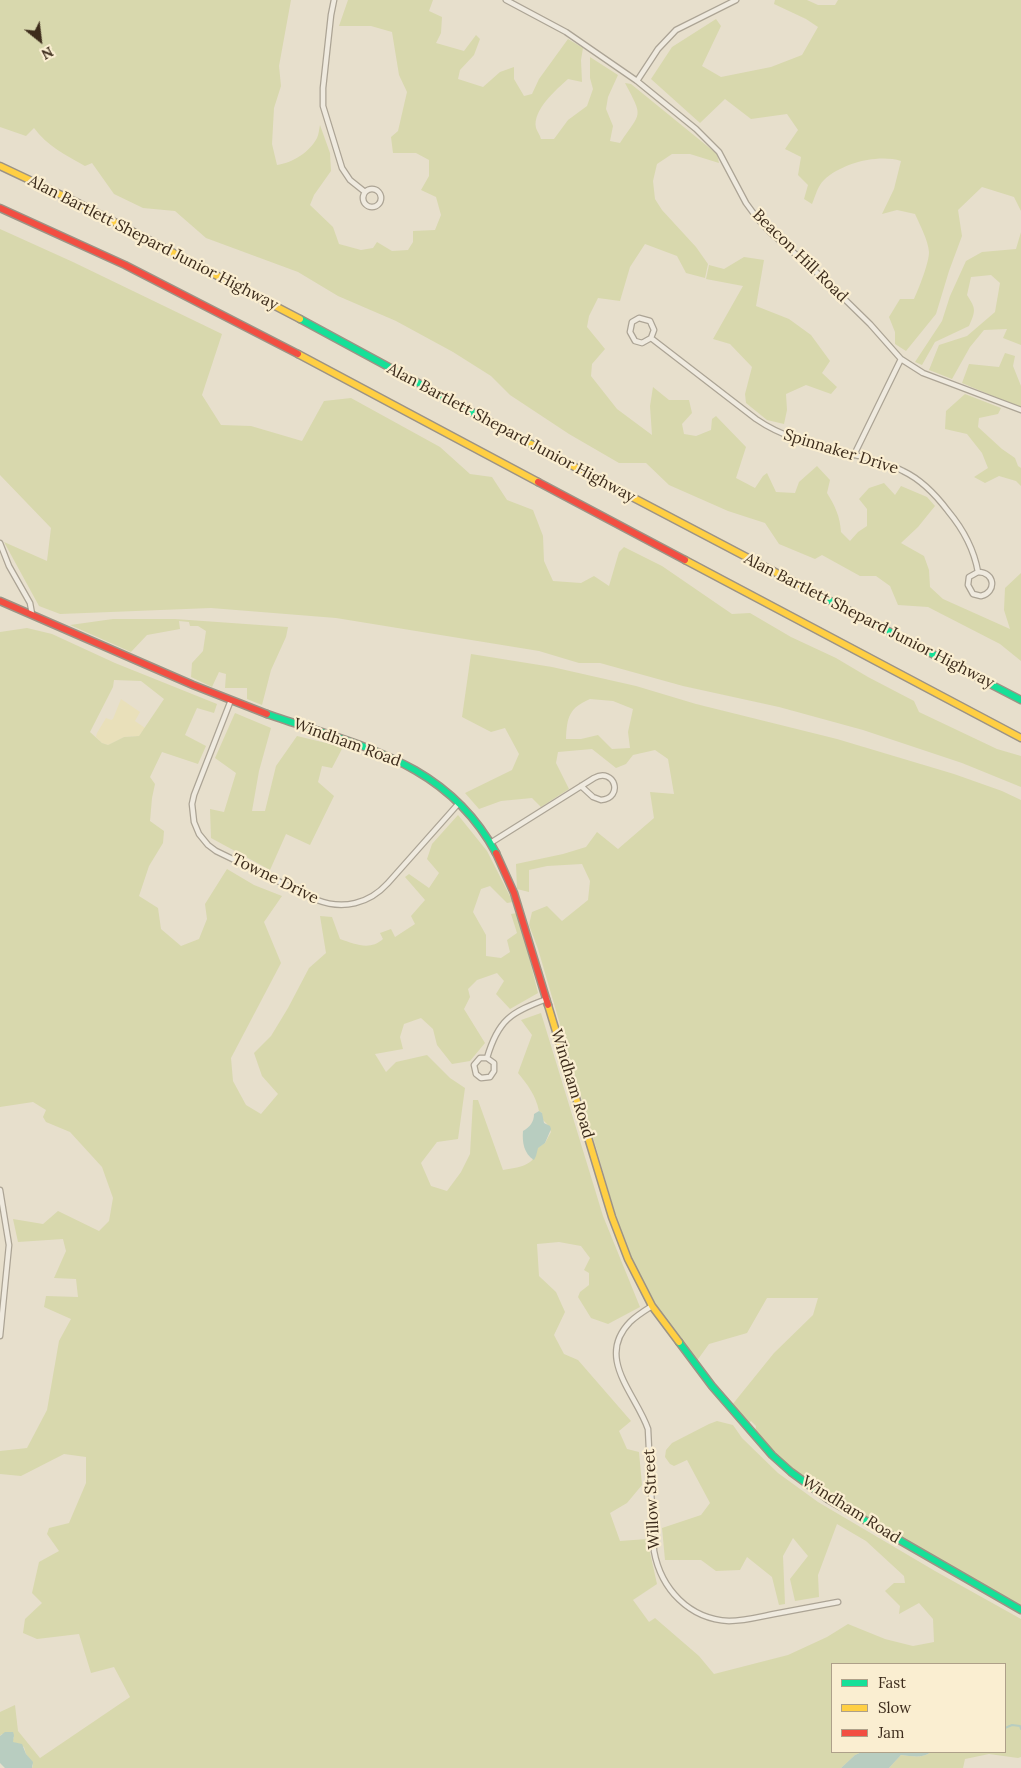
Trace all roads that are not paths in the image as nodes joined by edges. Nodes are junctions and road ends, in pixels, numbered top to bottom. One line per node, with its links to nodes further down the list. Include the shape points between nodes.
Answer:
1 (334, 0): 6 (street, via 323,106 342,168 350,180)
2 (506, 0): 4 (street, Beacon Hill Road, via 566,32)
3 (736, 0): 4 (street, via 676,30 658,49)
4 (637, 81): 9 (street, Beacon Hill Road, via 719,152 757,218 820,274)
5 (0, 166): 17 (main road, Alan Bartlett Shepard Junior Highway, via 276,306 649,507)
6 (365, 192): 6 (street, via 363,199 367,205 378,204 380,197 376,190)
7 (0, 208): 18 (main road, Alan Bartlett Shepard Junior Highway, via 95,250 214,310)
8 (652, 338): 8 (street, Spinnaker Drive, via 642,343 633,339 630,332 632,322 642,318 650,321 654,330); 11 (street, Spinnaker Drive, via 764,425 788,436)
9 (901, 359): 10 (street, Beacon Hill Road, via 923,374); 11 (street)
10 (1021, 410)
11 (854, 455): 13 (street, Spinnaker Drive, via 897,468 928,488 963,531)
12 (0, 543): 15 (street)
13 (978, 572): 13 (street, Spinnaker Drive, via 988,574 992,581 990,592 983,596 973,594 968,588 970,577)
14 (0, 601): 15 (main road, Windham Road)
15 (32, 614): 16 (main road, Windham Road)
16 (231, 700): 20 (main road, Windham Road, via 399,760 432,780); 20 (street, Towne Drive, via 194,795 192,813 195,826 205,842 216,851 317,900 348,905 377,894)
17 (1021, 700)
18 (1021, 738)
19 (581, 786): 19 (street, via 601,800 614,792 612,780 602,775); 21 (street)
20 (459, 803): 21 (main road, Windham Road)
21 (492, 842): 22 (main road, Windham Road, via 515,894)
22 (547, 999): 23 (street, via 523,1008 507,1019 495,1035); 25 (main road, Windham Road, via 615,1224 628,1259)
23 (487, 1058): 23 (street, via 478,1059 474,1065 476,1074 481,1078 490,1077 495,1069)
24 (0, 1190): 26 (street, via 9,1251)
25 (652, 1306): 27 (street, Willow Street, via 626,1326 618,1342 616,1356 621,1378 648,1429 654,1551 665,1583 689,1608 720,1620 746,1620); 28 (main road, Windham Road, via 735,1414 790,1472 828,1499)
26 (0, 1336)
27 (838, 1602)
28 (1021, 1610)

